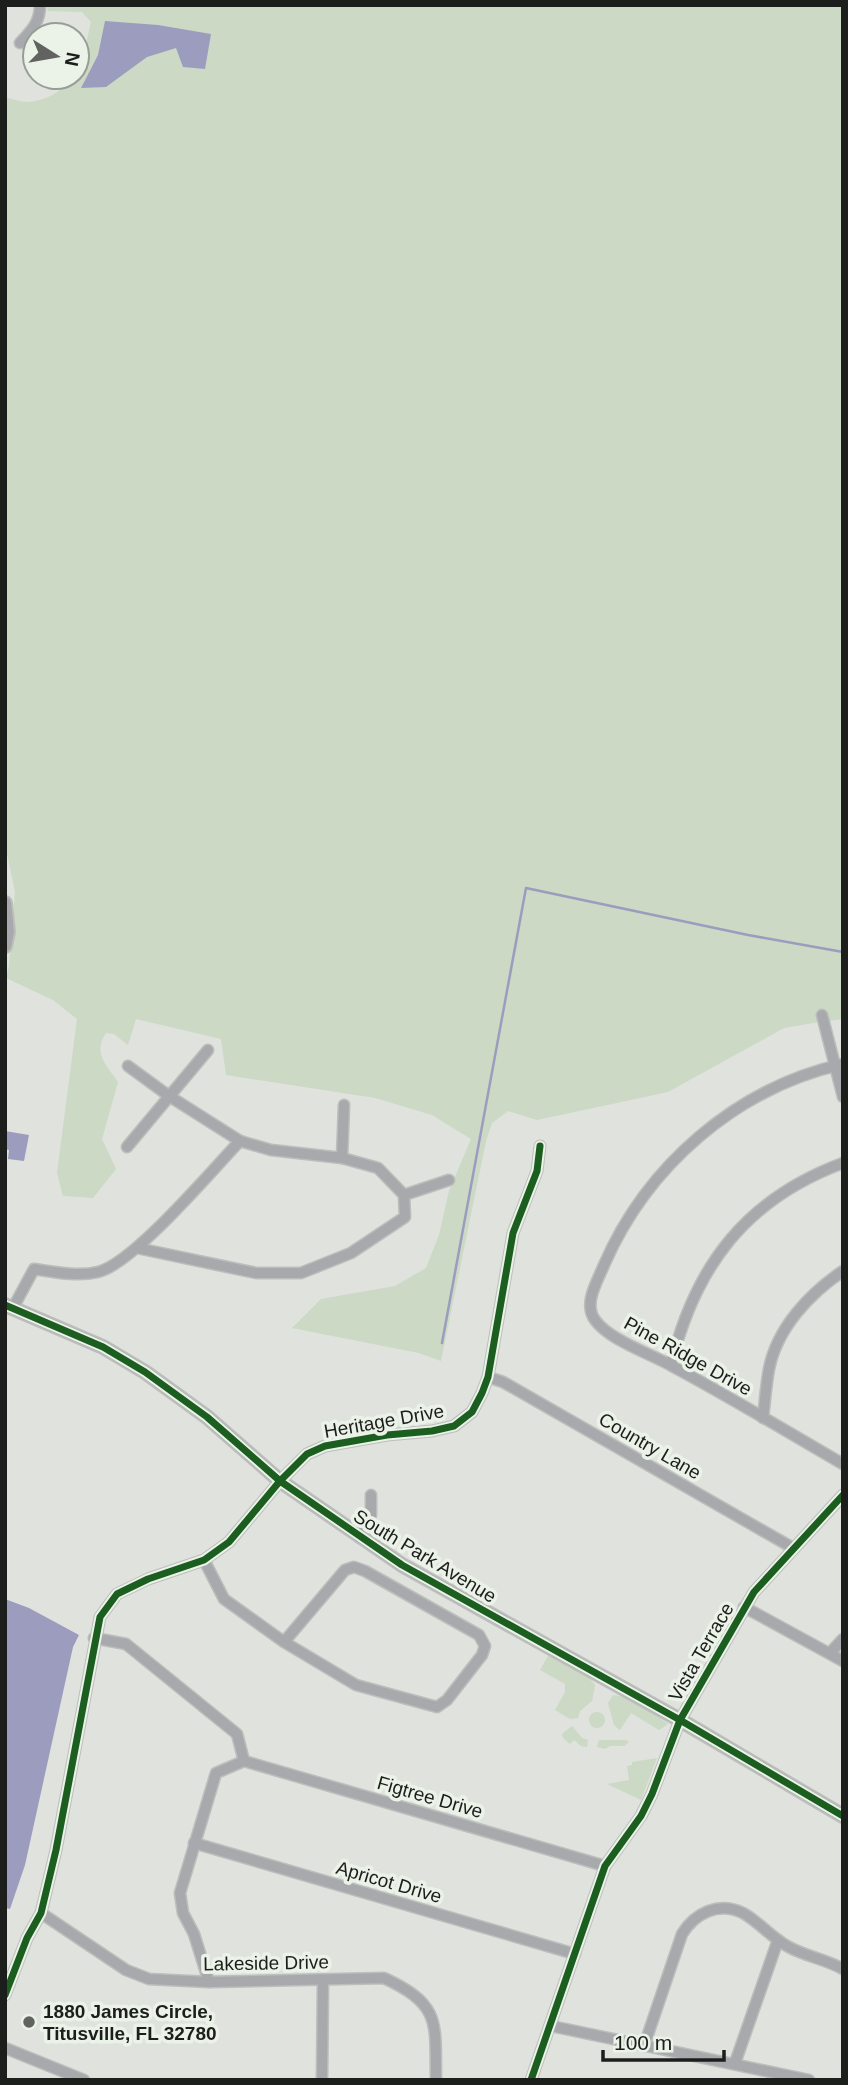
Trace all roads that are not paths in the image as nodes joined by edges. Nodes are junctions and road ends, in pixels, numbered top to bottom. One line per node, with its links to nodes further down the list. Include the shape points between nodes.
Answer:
1 (40, 5): 2 (street, via 36,26)
2 (20, 43)
3 (5, 904): 4 (street)
4 (5, 946)
5 (822, 1015): 7 (street)
6 (208, 1050): 9 (street)
7 (839, 1065): 10 (street); 22 (street, Pine Ridge Drive, via 764,1093 689,1144 644,1194 613,1245 590,1301 593,1317 603,1330)
8 (128, 1066): 9 (street)
9 (169, 1096): 12 (street); 14 (street)
10 (843, 1097)
11 (344, 1105): 15 (street)
12 (240, 1141): 15 (street, via 271,1150); 19 (street)
13 (540, 1146): 23 (street, Heritage Drive, via 537,1171 513,1233)
14 (127, 1147)
15 (342, 1158): 18 (street, via 378,1168)
16 (843, 1163): 22 (street, via 776,1196 726,1244 694,1295)
17 (449, 1180): 18 (street)
18 (404, 1195): 19 (street, via 405,1217 351,1253 301,1273 256,1273)
19 (137, 1248): 21 (street, via 99,1272 34,1269)
20 (843, 1271): 24 (street, via 813,1293 777,1345 769,1366)
21 (9, 1306): 26 (street, South Park Avenue, via 103,1347 145,1372 207,1417)
22 (671, 1365): 24 (street, Pine Ridge Drive)
23 (488, 1377): 26 (street, Heritage Drive, via 472,1412 454,1426 325,1446 307,1454); 30 (street, Country Lane)
24 (763, 1418): 25 (street, Pine Ridge Drive)
25 (843, 1464)
26 (280, 1481): 29 (street, South Park Avenue); 31 (street, Heritage Drive, via 229,1542)
27 (371, 1495): 29 (street, via 371,1515)
28 (843, 1495): 30 (street, Vista Terrace)
29 (359, 1537): 38 (street, South Park Avenue)
30 (793, 1548): 32 (street, Vista Terrace)
31 (204, 1560): 33 (street, Heritage Drive, via 117,1594 100,1618); 35 (street, via 224,1599)
32 (744, 1607): 36 (street); 38 (street, Vista Terrace)
33 (94, 1638): 39 (street, via 126,1644 237,1734); 43 (street, Heritage Drive)
34 (843, 1639): 36 (street)
35 (284, 1642): 35 (street, via 356,1685 433,1707 447,1700 485,1646 479,1635 354,1567 345,1570)
36 (830, 1653): 37 (street)
37 (843, 1661)
38 (680, 1720): 40 (street, South Park Avenue); 42 (street, Vista Terrace, via 641,1816)
39 (244, 1761): 41 (street, via 216,1773); 42 (street, Figtree Drive)
40 (843, 1816)
41 (194, 1843): 45 (street, Apricot Drive); 48 (street, via 180,1893)
42 (605, 1866): 45 (street, Vista Terrace)
43 (41, 1913): 48 (street, Lakeside Drive, via 149,1979); 49 (street, Heritage Drive)
44 (778, 1940): 46 (street); 51 (street, via 737,1911 711,1909 695,1918 679,1941); 53 (street)
45 (575, 1954): 50 (street, Vista Terrace)
46 (843, 1969)
47 (323, 1981): 48 (street, Lakeside Drive); 55 (street); 56 (street, Lakeside Drive, via 384,1978 423,2003 435,2022)
48 (209, 1982)
49 (5, 1995)
50 (551, 2026): 51 (street); 57 (street, Vista Terrace)
51 (644, 2046): 53 (street)
52 (5, 2048): 54 (street)
53 (735, 2063): 58 (street)
54 (84, 2080)
55 (322, 2080)
56 (436, 2080)
57 (531, 2080)
58 (809, 2080)

